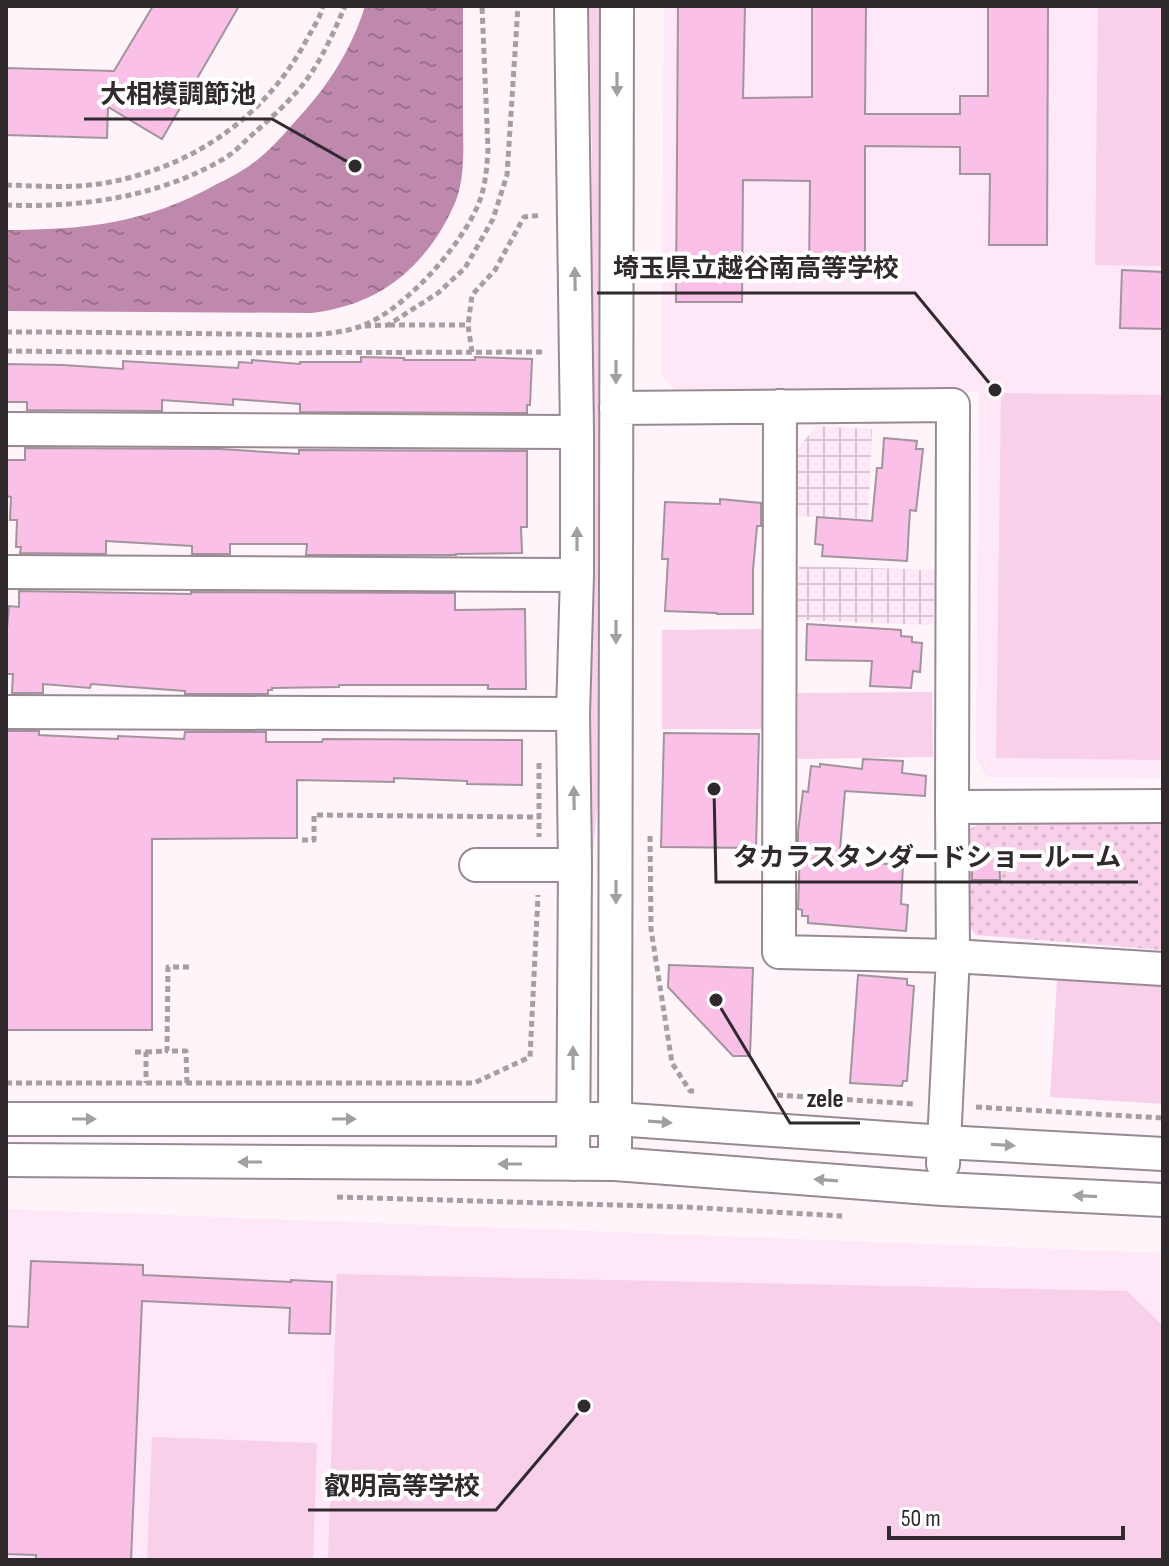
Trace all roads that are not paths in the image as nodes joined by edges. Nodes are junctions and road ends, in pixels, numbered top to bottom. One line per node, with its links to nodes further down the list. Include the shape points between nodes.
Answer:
1 (571, 6): 6 (street, one-way to 1)
2 (617, 6): 4 (street, one-way to 4)
3 (780, 406): 4 (street); 12 (street, via 953,405); 15 (street, via 779,952)
4 (616, 408): 19 (street, one-way to 19)
5 (6, 429): 6 (street)
6 (577, 432): 8 (street, one-way to 6)
7 (6, 572): 8 (street)
8 (577, 575): 10 (street)
9 (6, 712): 10 (street)
10 (557, 714): 14 (street, one-way to 10)
11 (1163, 806): 12 (street)
12 (952, 807): 15 (street)
13 (476, 865): 14 (street)
14 (575, 865): 18 (street, one-way to 14)
15 (953, 956): 16 (street); 20 (street)
16 (1163, 969)
17 (6, 1119): 18 (street, one-way to 18)
18 (574, 1119): 19 (street); 23 (street)
19 (616, 1119): 20 (street, one-way to 20); 24 (street)
20 (944, 1142): 21 (street, one-way to 21); 25 (street)
21 (1163, 1154)
22 (6, 1160): 23 (street, one-way to 22)
23 (573, 1164): 24 (street)
24 (615, 1164): 25 (street, one-way to 24)
25 (942, 1189): 26 (street, one-way to 25)
26 (1163, 1200)

